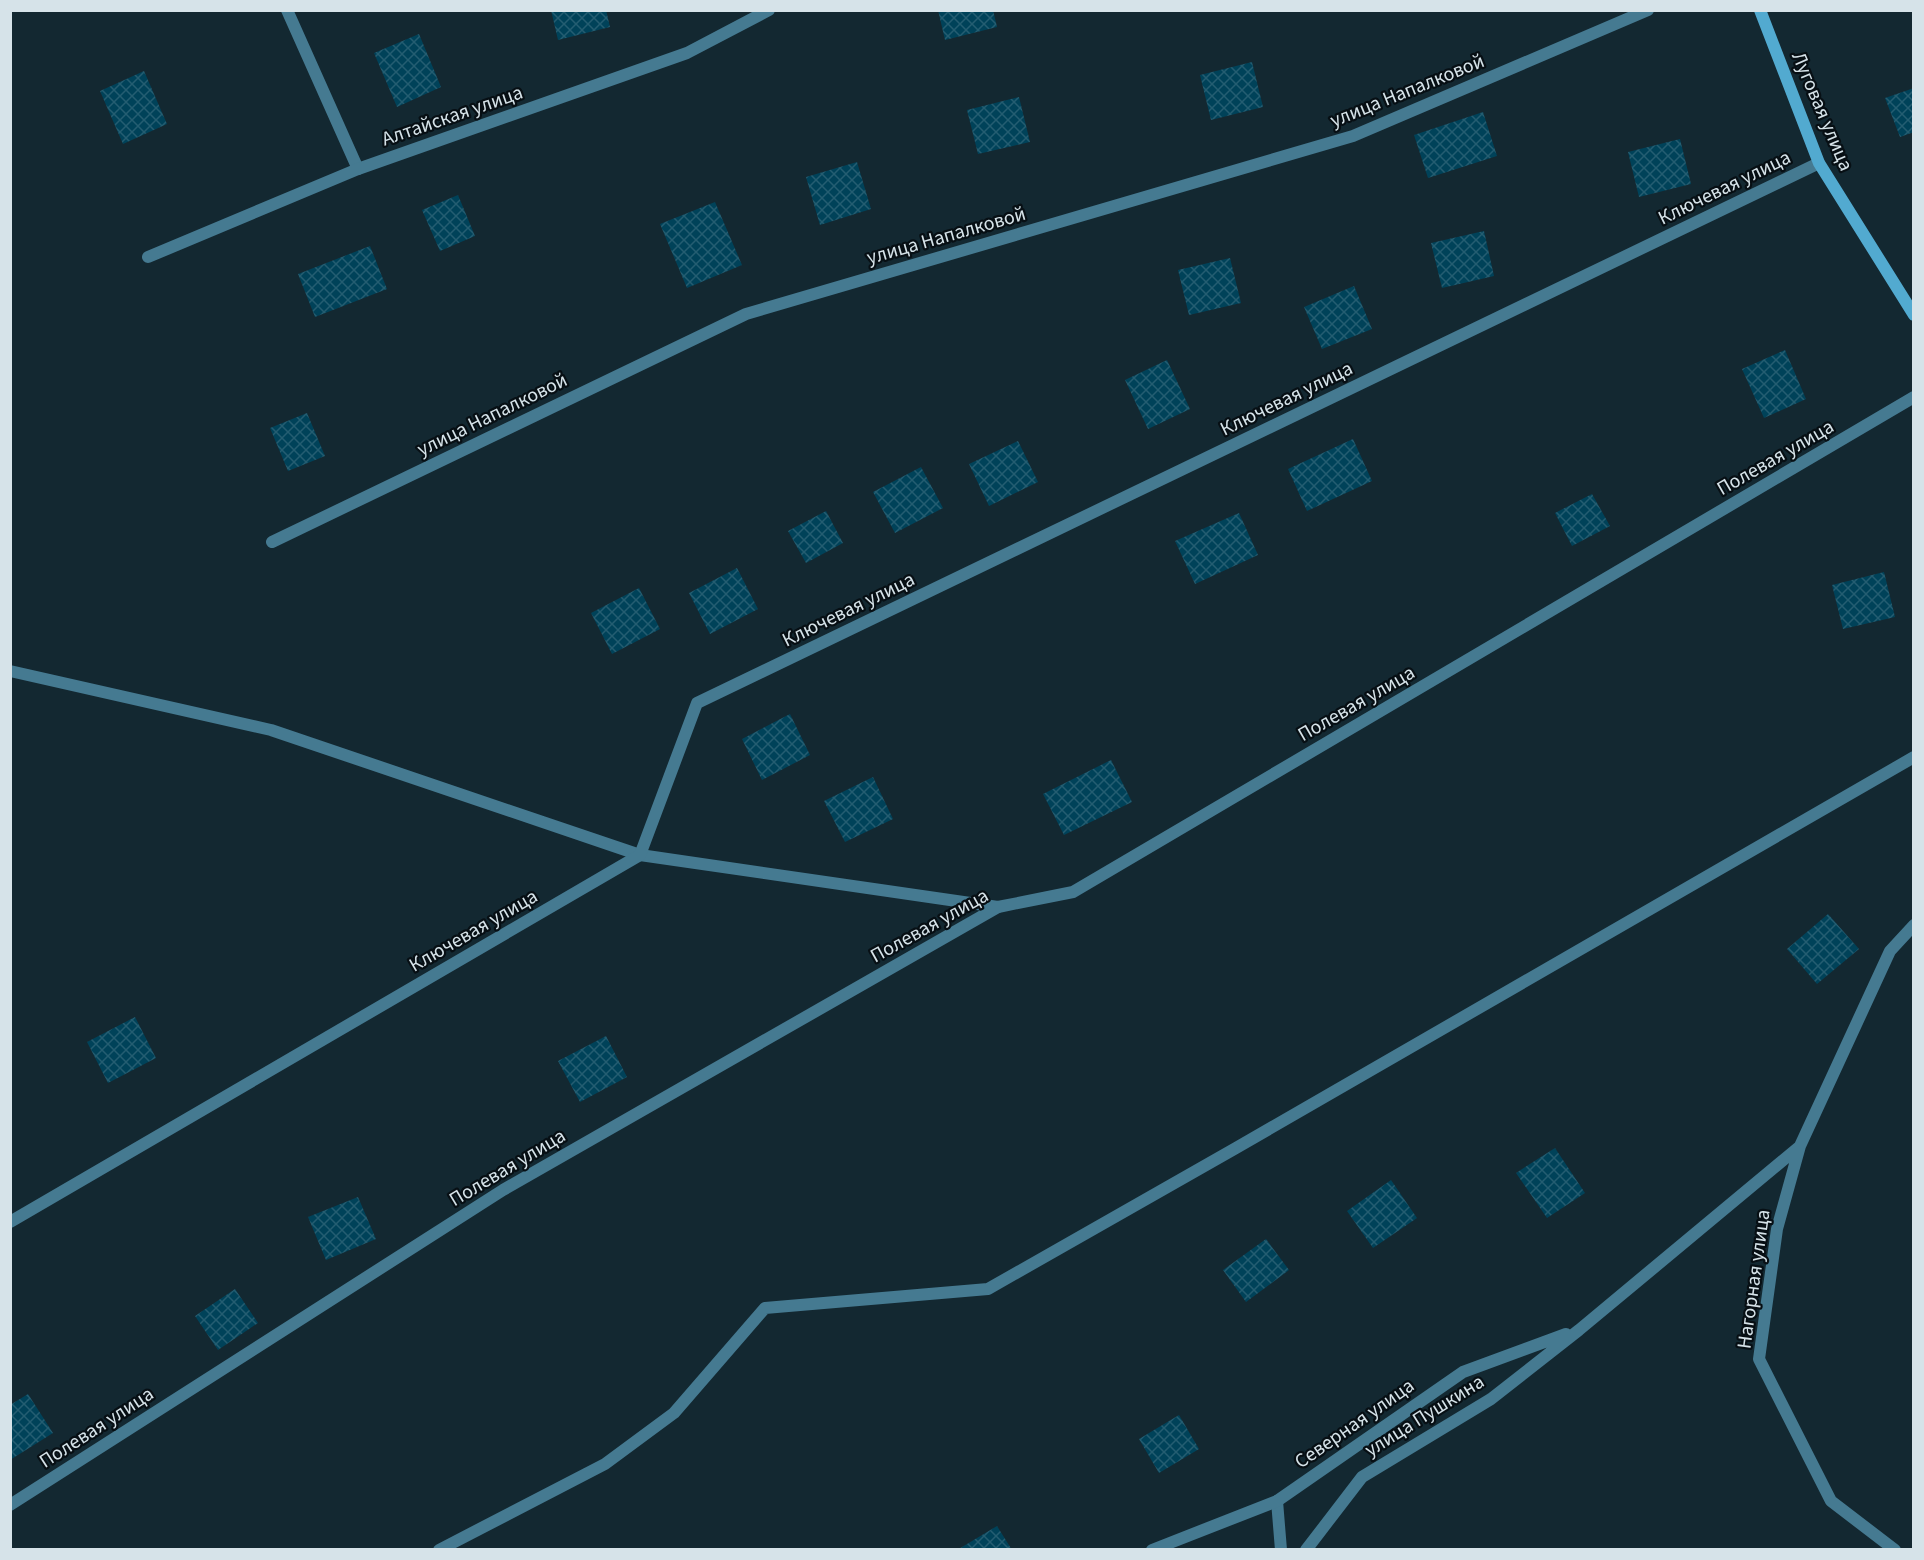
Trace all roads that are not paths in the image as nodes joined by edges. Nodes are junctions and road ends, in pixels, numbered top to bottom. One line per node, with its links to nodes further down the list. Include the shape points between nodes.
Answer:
1 (287, 10): 6 (street)
2 (769, 10): 6 (street, Алтайская улица, via 687,53)
3 (1648, 10): 10 (street, улица Напалковой, via 1353,136 746,314)
4 (1760, 10): 5 (street, Луговая улица)
5 (1819, 163): 8 (street, Луговая улица); 13 (street, Ключевая улица, via 697,703)
6 (358, 169): 7 (street, Алтайская улица)
7 (148, 257)
8 (1914, 315)
9 (1914, 397): 14 (street, Полевая улица, via 1072,892)
10 (273, 542)
11 (10, 671): 13 (street, via 271,730)
12 (1914, 757): 21 (street, via 988,1289 765,1308 674,1413 605,1464)
13 (640, 855): 14 (street); 17 (street, Ключевая улица)
14 (998, 907): 20 (street, Полевая улица, via 503,1190)
15 (1914, 925): 16 (street, Нагорная улица, via 1890,951)
16 (1800, 1146): 18 (street, улица Пушкина); 25 (street, Нагорная улица, via 1777,1229 1759,1359 1831,1501)
17 (10, 1222)
18 (1579, 1330): 19 (street, Северная улица, via 1463,1372); 24 (street, улица Пушкина, via 1491,1399 1362,1477)
19 (1277, 1500): 22 (street, Северная улица); 23 (street)
20 (10, 1505)
21 (439, 1550)
22 (1152, 1550)
23 (1281, 1550)
24 (1306, 1550)
25 (1895, 1550)

